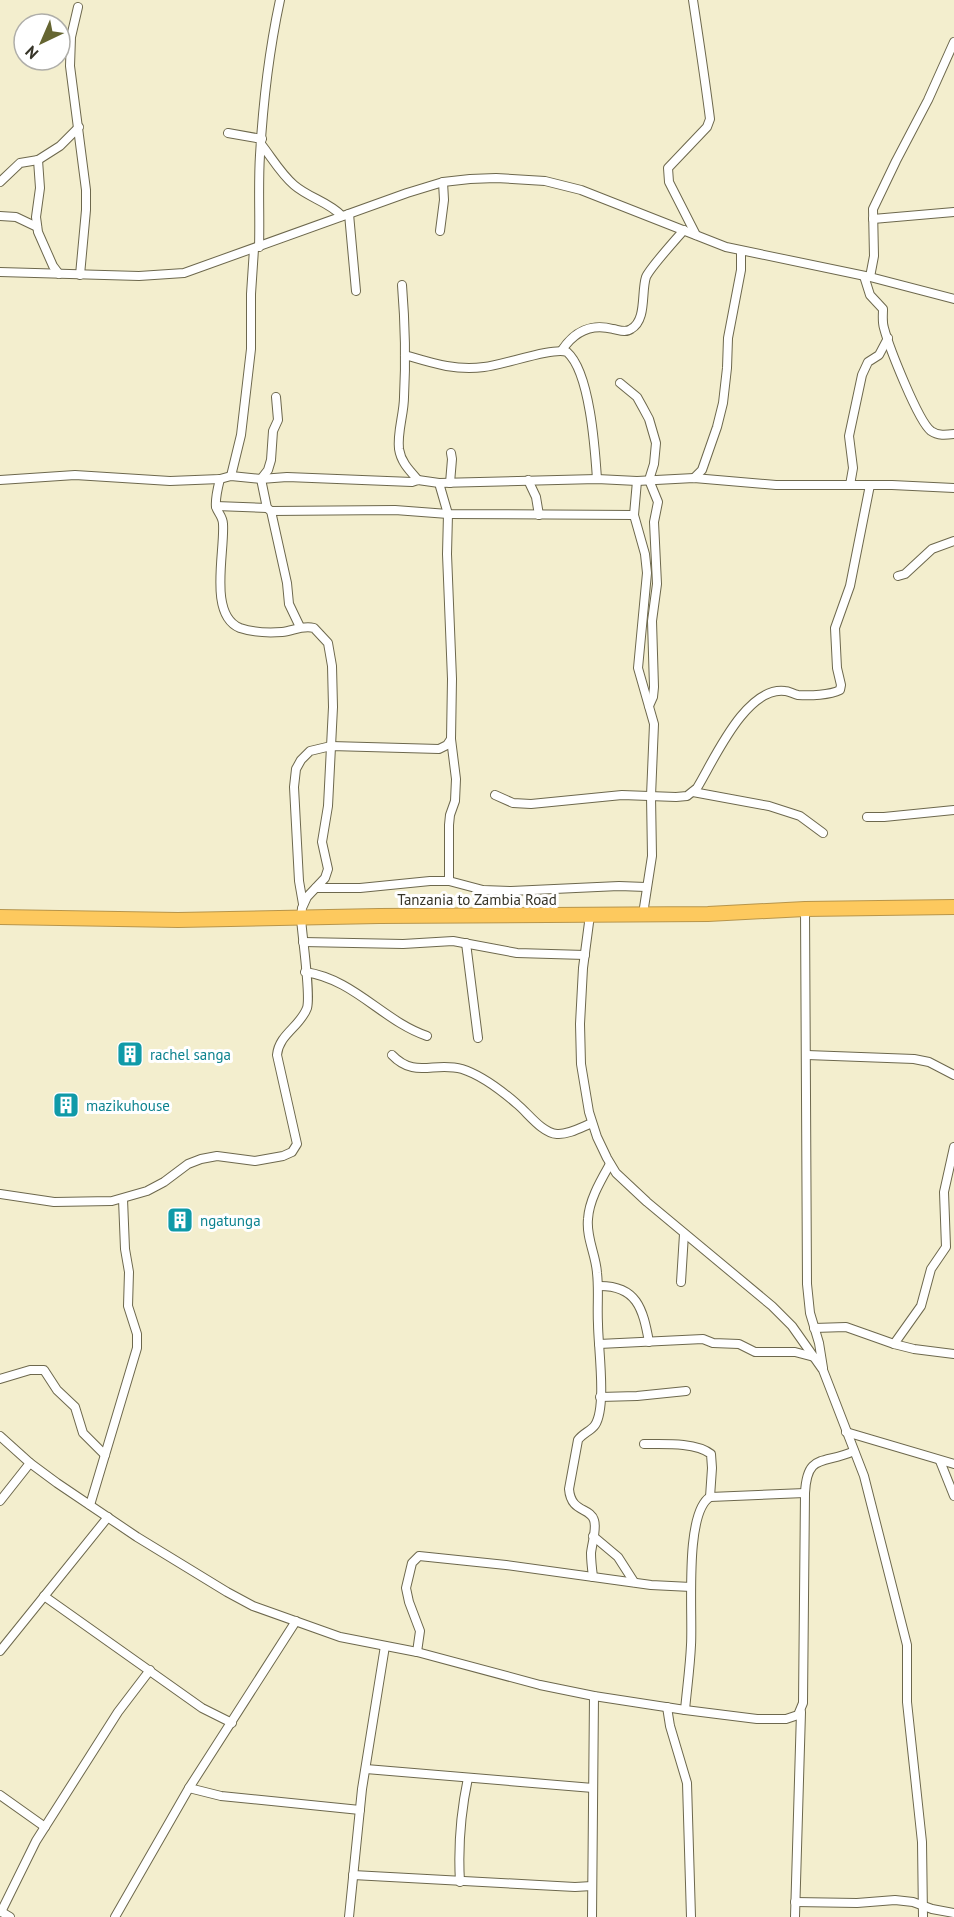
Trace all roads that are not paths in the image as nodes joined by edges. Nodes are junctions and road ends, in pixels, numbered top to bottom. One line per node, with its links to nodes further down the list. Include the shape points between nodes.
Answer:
1 (280, 0): 7 (street)
2 (693, 0): 18 (street, via 710,119 668,168 668,174)
3 (78, 7): 5 (street, via 70,66)
4 (954, 42): 14 (street, via 879,195)
5 (79, 127): 8 (street); 23 (street, via 86,210)
6 (228, 133): 7 (street)
7 (261, 142): 12 (street, via 294,185); 19 (street)
8 (38, 160): 9 (street, via 20,163); 15 (street)
9 (0, 182)
10 (443, 182): 12 (street); 16 (street, via 484,177 542,180 581,189); 17 (street)
11 (954, 212): 14 (street)
12 (346, 215): 19 (street); 26 (street)
13 (0, 216): 15 (street, via 25,220)
14 (873, 219): 24 (street, via 874,256)
15 (37, 227): 22 (street)
16 (684, 230): 18 (street); 29 (street, via 647,274 641,316 631,330 582,330)
17 (440, 231)
18 (696, 235): 20 (street)
19 (257, 248): 23 (street, via 184,273); 35 (street, via 251,294 251,349 241,435)
20 (741, 251): 24 (street); 36 (street, via 723,403 702,470)
21 (0, 272): 22 (street)
22 (59, 274): 23 (street)
23 (80, 275)
24 (867, 276): 27 (street); 28 (street, via 870,295 884,309)
25 (402, 285): 30 (street)
26 (356, 291)
27 (954, 299)
28 (888, 338): 33 (street, via 924,424 933,433); 47 (street, via 862,375 849,436 853,468)
29 (562, 350): 30 (street, via 472,368 446,367); 39 (street, via 574,359 589,405)
30 (405, 355): 41 (street, via 399,450 403,463)
31 (620, 382): 43 (street, via 637,397 656,442)
32 (276, 397): 38 (street, via 278,420 273,431 271,460)
33 (954, 434)
34 (451, 453): 46 (street)
35 (231, 476): 37 (street); 38 (street)
36 (694, 478): 43 (street); 47 (street, via 776,485)
37 (220, 479): 40 (street, via 170,481 75,475); 50 (street)
38 (261, 479): 41 (street); 51 (street)
39 (597, 479): 42 (street); 44 (street)
40 (0, 480)
41 (418, 480): 45 (street)
42 (528, 480): 46 (street); 53 (street)
43 (649, 480): 44 (street); 58 (street, via 658,502 654,522 654,687)
44 (637, 482): 54 (street)
45 (439, 483): 46 (street); 52 (street)
46 (450, 483)
47 (850, 485): 48 (street)
48 (870, 485): 49 (street); 61 (street, via 850,586 835,628 841,688 836,692 802,695 783,690 754,702)
49 (954, 488)
50 (216, 506): 51 (street); 57 (street, via 223,520 220,590 226,617 236,626 257,631 284,632)
51 (269, 510): 52 (street); 57 (street, via 288,582 289,604)
52 (448, 514): 53 (street); 59 (street)
53 (539, 515): 54 (street)
54 (634, 515): 58 (street, via 647,573 638,668)
55 (954, 541): 56 (street, via 932,549)
56 (898, 576)
57 (300, 627): 60 (street, via 314,628 329,647 333,686)
58 (649, 706): 63 (street, via 654,724)
59 (451, 739): 60 (street, via 439,749); 67 (street, via 456,779 449,825)
60 (331, 746): 69 (street, via 322,842 328,869); 72 (street, via 310,751 296,769)
61 (693, 792): 63 (street, via 687,796); 66 (street, via 800,816)
62 (495, 795): 63 (street, via 519,804)
63 (651, 796): 68 (street, via 652,856)
64 (954, 810): 65 (street)
65 (867, 817)
66 (823, 834)
67 (449, 881): 68 (street, via 483,890 511,891); 69 (street)
68 (646, 887): 73 (street)
69 (316, 888): 72 (street)
70 (954, 907): 71 (highway, Tanzania to Zambia Road)
71 (805, 909): 73 (highway, Tanzania to Zambia Road); 83 (street)
72 (302, 911): 74 (highway, Tanzania to Zambia Road); 75 (highway, Tanzania to Zambia Road, via 152,920); 76 (street)
73 (643, 914): 74 (highway, Tanzania to Zambia Road)
74 (590, 915): 78 (street)
75 (0, 917)
76 (303, 942): 77 (street); 79 (street)
77 (466, 943): 78 (street, via 517,953); 81 (street)
78 (585, 955): 85 (street, via 579,1024 581,1064)
79 (305, 972): 80 (street, via 336,981 400,1025); 89 (street, via 308,1006 301,1020 280,1042 277,1055 296,1136 295,1148 283,1156 255,1161 217,1156 201,1159 156,1186)
80 (428, 1036)
81 (478, 1038)
82 (392, 1055): 85 (street, via 408,1068 448,1067 477,1076 553,1134)
83 (807, 1056): 84 (street, via 914,1059); 95 (street, via 807,1284)
84 (954, 1075)
85 (592, 1123): 87 (street)
86 (954, 1147): 91 (street, via 944,1192)
87 (610, 1164): 90 (street, via 631,1189); 94 (street, via 588,1218)
88 (0, 1194): 89 (street, via 54,1202)
89 (123, 1199): 109 (street, via 128,1306 137,1348)
90 (684, 1234): 93 (street); 100 (street, via 783,1316)
91 (945, 1249): 92 (street); 98 (street, via 931,1269 921,1306)
92 (954, 1253)
93 (681, 1282)
94 (598, 1286): 96 (street, via 622,1290 634,1298 643,1313); 97 (street)
95 (814, 1328): 98 (street, via 849,1327); 101 (street)
96 (649, 1342): 97 (street); 100 (street, via 703,1339 739,1344 755,1352 795,1352)
97 (599, 1344): 104 (street)
98 (894, 1344): 99 (street)
99 (954, 1354)
100 (814, 1357): 101 (street)
101 (823, 1370): 105 (street)
102 (0, 1379): 109 (street, via 44,1370 75,1407 83,1433)
103 (686, 1391): 104 (street)
104 (600, 1397): 119 (street, via 596,1424 580,1436 577,1444 569,1489 575,1506 593,1518)
105 (846, 1432): 108 (street); 110 (street)
106 (0, 1436): 111 (street)
107 (644, 1444): 114 (street, via 671,1444 711,1454)
108 (854, 1451): 113 (street, via 812,1465); 145 (street, via 864,1476 906,1645)
109 (105, 1455): 117 (street)
110 (940, 1461): 112 (street); 115 (street)
111 (30, 1463): 116 (street); 117 (street)
112 (954, 1464)
113 (805, 1492): 114 (street); 132 (street)
114 (710, 1497): 122 (street, via 702,1505 697,1520)
115 (954, 1497)
116 (0, 1501)
117 (90, 1505): 118 (street)
118 (108, 1517): 123 (street); 124 (street, via 238,1599)
119 (593, 1536): 120 (street); 121 (street, via 618,1557)
120 (593, 1577): 121 (street); 127 (street, via 416,1557 406,1592 420,1631)
121 (634, 1582): 122 (street)
122 (691, 1587): 131 (street)
123 (44, 1596): 126 (street); 128 (street)
124 (296, 1621): 125 (street, via 340,1637); 133 (street)
125 (385, 1646): 127 (street); 134 (street)
126 (0, 1651)
127 (417, 1652): 129 (street)
128 (150, 1670): 133 (street, via 202,1708); 140 (street)
129 (594, 1696): 130 (street); 137 (street)
130 (667, 1707): 131 (street); 152 (street, via 687,1783)
131 (685, 1710): 132 (street, via 775,1720 794,1718)
132 (801, 1712): 144 (street)
133 (232, 1724): 136 (street)
134 (366, 1769): 135 (street); 139 (street)
135 (468, 1778): 137 (street); 142 (street)
136 (189, 1788): 139 (street, via 221,1796); 149 (street)
137 (593, 1788): 143 (street)
138 (0, 1795): 140 (street)
139 (360, 1810): 141 (street)
140 (45, 1827): 146 (street)
141 (353, 1875): 142 (street); 150 (street)
142 (460, 1882): 143 (street)
143 (592, 1886): 151 (street)
144 (795, 1902): 145 (street, via 895,1900); 153 (street)
145 (924, 1904): 147 (street); 154 (street)
146 (0, 1912): 148 (street)
147 (954, 1913)
148 (10, 1917)
149 (115, 1917)
150 (349, 1917)
151 (592, 1917)
152 (691, 1917)
153 (795, 1917)
154 (923, 1917)

